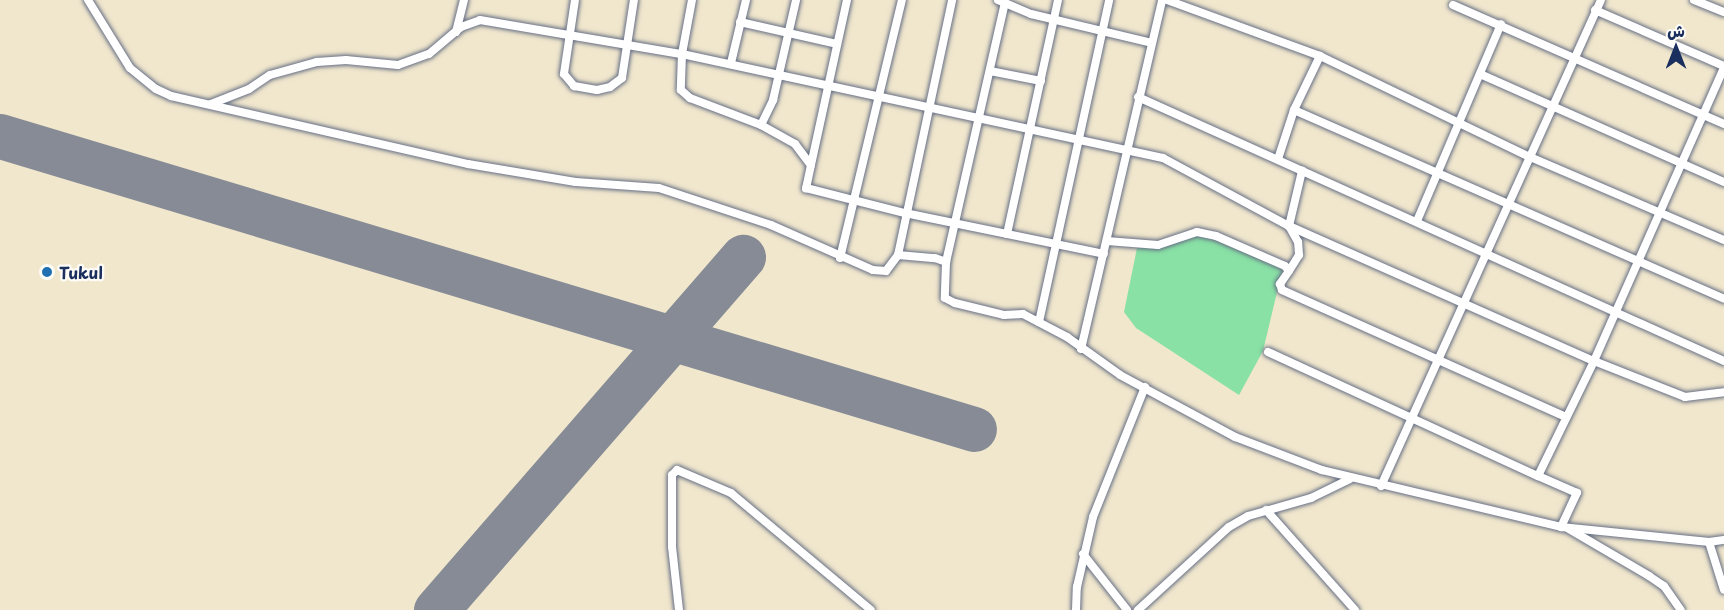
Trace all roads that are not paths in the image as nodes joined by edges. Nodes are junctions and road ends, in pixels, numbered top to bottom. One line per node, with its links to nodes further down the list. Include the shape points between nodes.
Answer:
1 (88, 0): 43 (street, via 130,68 144,81 171,96)
2 (464, 0): 25 (street)
3 (574, 0): 26 (street)
4 (634, 0): 29 (street)
5 (692, 0): 31 (street)
6 (746, 0): 22 (street)
7 (796, 0): 27 (street)
8 (847, 0): 30 (street)
9 (902, 0): 41 (street)
10 (952, 0): 45 (street)
11 (1058, 0): 21 (street)
12 (1109, 0): 24 (street)
13 (1162, 0): 28 (street)
14 (1167, 0): 32 (street)
15 (1601, 0): 19 (street)
16 (1694, 0): 20 (street)
17 (1002, 1): 21 (street); 36 (street)
18 (1453, 5): 23 (street)
19 (1595, 10): 33 (street); 35 (street)
20 (1724, 12)
21 (1054, 20): 24 (street); 39 (street)
22 (740, 22): 27 (street); 34 (street)
23 (1501, 24): 33 (street); 38 (street)
24 (1102, 31): 28 (street); 53 (street)
25 (456, 32): 26 (street, via 485,20 522,29); 43 (street, via 429,54 399,66 346,60 317,62 270,75 249,89)
26 (569, 33): 29 (street); 29 (street, via 566,81 586,88 597,90 617,84 622,78)
27 (788, 33): 30 (street); 37 (street)
28 (1152, 43): 42 (street)
29 (628, 44): 31 (street)
30 (837, 44): 40 (street)
31 (682, 54): 34 (street); 51 (street, via 681,90 690,98)
32 (1320, 56): 46 (street); 49 (street)
33 (1575, 56): 44 (street); 47 (street)
34 (731, 63): 37 (street)
35 (1724, 67): 47 (street)
36 (990, 71): 39 (street); 48 (street)
37 (777, 72): 40 (street); 51 (street, via 773,100)
38 (1480, 74): 44 (street); 49 (street)
39 (1041, 81): 52 (street)
40 (828, 84): 41 (street); 58 (street)
41 (879, 96): 45 (street); 62 (street)
42 (1138, 97): 54 (street); 56 (street)
43 (210, 104): 76 (street, via 468,164 576,182 659,188 771,225)
44 (1553, 105): 55 (street); 57 (street)
45 (929, 107): 48 (street); 65 (street)
46 (1294, 110): 56 (street); 60 (street)
47 (1705, 115): 50 (street); 57 (street)
48 (979, 117): 52 (street); 67 (street)
49 (1458, 124): 55 (street); 60 (street)
50 (1724, 124)
51 (761, 125): 58 (street, via 795,144)
52 (1031, 128): 53 (street); 69 (street)
53 (1079, 138): 54 (street); 72 (street)
54 (1126, 148): 68 (street, via 1163,158); 71 (street)
55 (1530, 157): 63 (street); 64 (street)
56 (1278, 159): 59 (street)
57 (1683, 164): 61 (street); 64 (street)
58 (811, 165): 62 (street, via 806,188)
59 (1302, 171): 66 (street); 68 (street)
60 (1438, 172): 63 (street); 66 (street)
61 (1724, 182)
62 (854, 198): 65 (street); 76 (street)
63 (1508, 204): 73 (street); 77 (street)
64 (1661, 212): 70 (street); 77 (street)
65 (905, 213): 67 (street); 75 (street)
66 (1417, 221): 73 (street)
67 (956, 224): 69 (street); 78 (street)
68 (1289, 226): 79 (street, via 1298,242 1299,255); 81 (street)
69 (1006, 234): 72 (street)
70 (1724, 240)
71 (1107, 241): 74 (street); 79 (street, via 1158,245 1204,232 1281,264)
72 (1054, 245): 74 (street); 83 (street)
73 (1486, 252): 81 (street); 82 (street)
74 (1104, 254): 84 (street)
75 (898, 255): 76 (street, via 886,271); 78 (street)
76 (840, 258)
77 (1639, 261): 80 (street); 82 (street)
78 (946, 262): 83 (street, via 945,298 1004,315 1014,311)
79 (1288, 271): 87 (street, via 1280,284 1282,290)
80 (1724, 299)
81 (1464, 303): 87 (street); 88 (street)
82 (1617, 311): 86 (street); 88 (street)
83 (1039, 322): 84 (street)
84 (1081, 349): 89 (street)
85 (1268, 352): 92 (street)
86 (1723, 358)
87 (1438, 360): 91 (street); 92 (street)
88 (1594, 361): 90 (street, via 1685,397); 91 (street)
89 (1145, 387): 94 (street, via 1235,437); 100 (street, via 1093,517)
90 (1724, 392)
91 (1566, 417): 93 (street)
92 (1411, 420): 93 (street); 95 (street)
93 (1538, 476): 97 (street, via 1577,493)
94 (1350, 479): 95 (street); 96 (street, via 1311,498)
95 (1381, 486): 97 (street)
96 (1266, 510): 106 (street, via 1229,527); 107 (street)
97 (1563, 527): 99 (street); 108 (street, via 1664,586)
98 (1724, 540): 99 (street)
99 (1709, 542): 101 (street)
100 (1083, 554): 104 (street); 105 (street)
101 (1724, 590)
102 (679, 610): 103 (street, via 672,547 672,475 677,470 731,493)
103 (871, 610)
104 (1076, 610)
105 (1127, 610)
106 (1138, 610)
107 (1355, 610)
108 (1681, 610)

